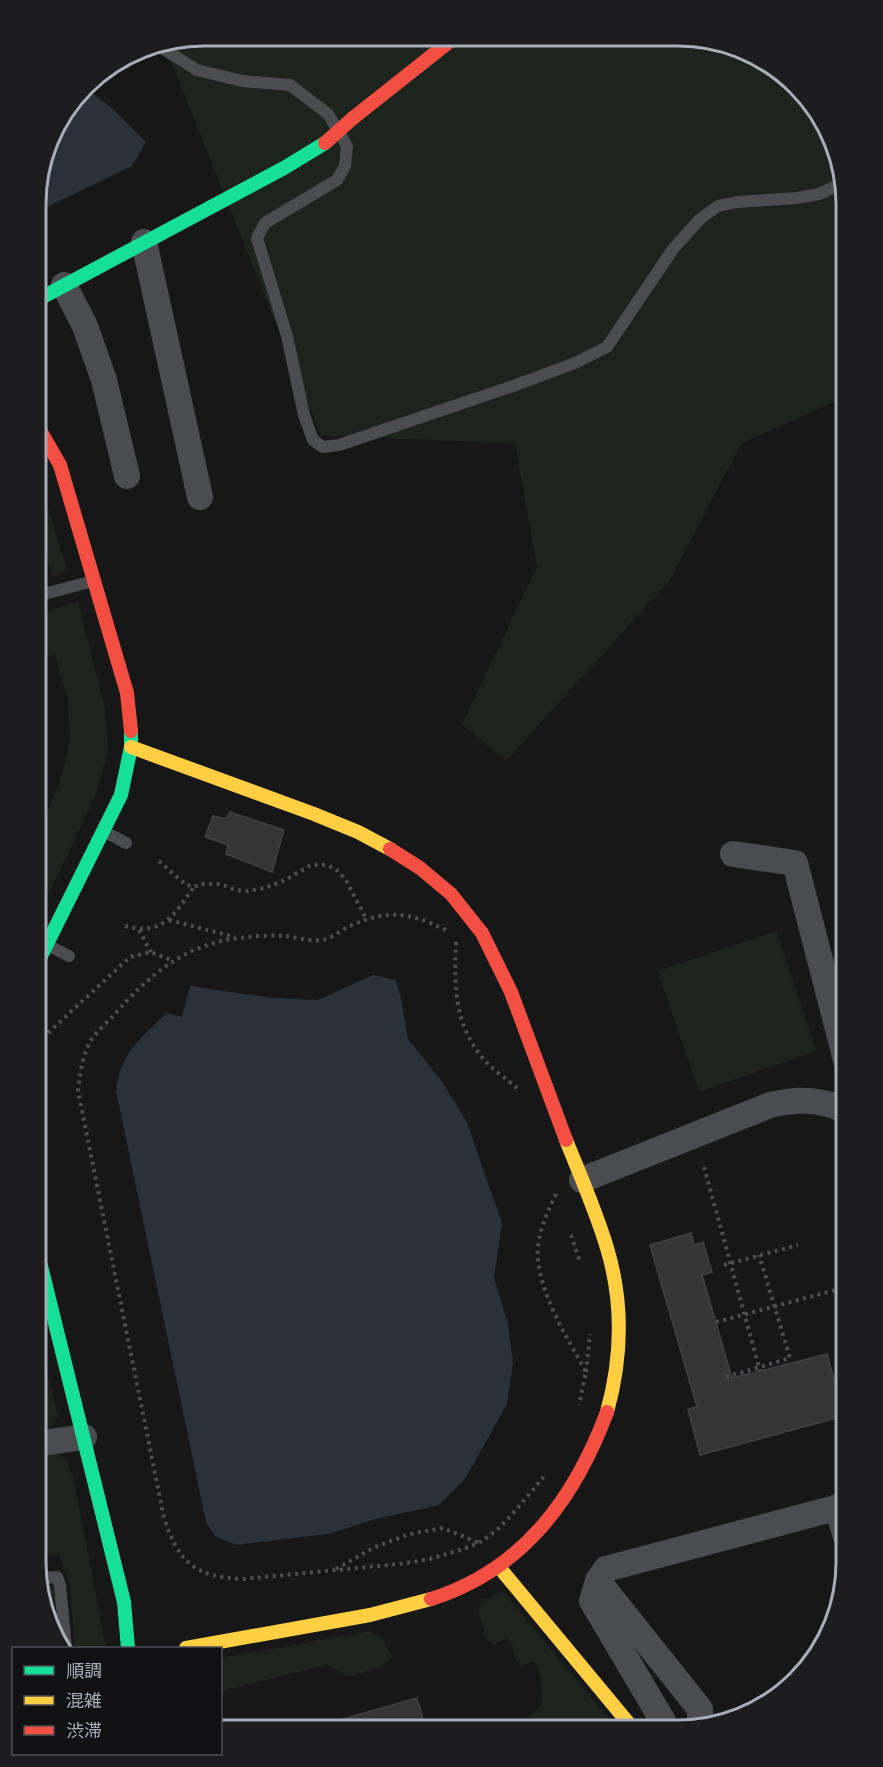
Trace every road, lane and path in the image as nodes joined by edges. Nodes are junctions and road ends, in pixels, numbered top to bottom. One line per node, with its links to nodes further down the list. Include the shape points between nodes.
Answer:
1 (443, 46): 4 (street, bridge, via 324,143)
2 (167, 51): 3 (lane, via 197,70 242,81 290,85 328,114 347,146 345,166 337,180 265,223 257,238 304,415 313,440 323,447 516,385 607,347 673,249 700,219 718,206 797,198)
3 (835, 187)
4 (144, 242): 5 (street); 9 (street)
5 (64, 285): 6 (street); 8 (street, via 85,326 104,380)
6 (47, 294)
7 (47, 442): 10 (street, via 60,465)
8 (127, 476)
9 (200, 497)
10 (94, 581): 11 (lane); 12 (street, via 127,693)
11 (47, 593)
12 (131, 747): 13 (street, via 121,795); 34 (street, via 345,825 399,853 440,884 480,930 497,958)
13 (104, 832): 14 (lane); 24 (street)
14 (126, 843)
15 (733, 854): 29 (street, via 795,863)
16 (159, 861): 17 (path)
17 (194, 887): 18 (path, via 221,884 235,890 266,888 311,865 326,865 346,880); 19 (path)
18 (366, 919): 22 (path, via 385,915 412,917); 23 (path, via 319,941 282,936)
19 (169, 920): 21 (path); 23 (path)
20 (125, 926): 21 (path)
21 (139, 930): 26 (path)
22 (451, 934)
23 (238, 938): 28 (path)
24 (46, 944): 27 (lane)
25 (460, 946): 31 (path, via 456,938 455,995 459,1016 488,1064 520,1090)
26 (151, 952): 28 (path); 30 (path, via 130,957)
27 (69, 956)
28 (172, 961): 60 (path, via 131,995 91,1041 78,1091 164,1518 172,1543 184,1557 199,1571 219,1578)
29 (836, 1021)
30 (46, 1034)
31 (516, 1079)
32 (836, 1107): 34 (street, via 821,1101 787,1101)
33 (704, 1167): 41 (path)
34 (582, 1180): 59 (street, via 607,1248 615,1286 616,1377 597,1442 564,1501 533,1538)
35 (553, 1183): 36 (path)
36 (556, 1194): 37 (path); 51 (path, via 541,1229 540,1270 558,1320)
37 (559, 1201)
38 (568, 1226): 43 (path)
39 (798, 1245): 40 (path)
40 (759, 1255): 41 (path); 46 (path)
41 (730, 1263): 42 (path); 47 (path)
42 (724, 1265)
43 (582, 1266)
44 (46, 1287): 54 (street)
45 (836, 1290): 46 (path)
46 (775, 1306): 47 (path); 50 (path, via 790,1358)
47 (744, 1314): 48 (path); 50 (path)
48 (716, 1322)
49 (590, 1327): 51 (path)
50 (760, 1369): 52 (path)
51 (586, 1372): 53 (path)
52 (726, 1377)
53 (577, 1416)
54 (84, 1437): 55 (street); 64 (street, via 124,1602)
55 (46, 1443)
56 (550, 1469): 58 (path, via 497,1530)
57 (836, 1508): 62 (street, via 606,1569)
58 (479, 1543): 60 (path, via 430,1559); 60 (path, via 443,1528 410,1534)
59 (500, 1567): 65 (street, via 453,1592 392,1611); 67 (street)
60 (332, 1570)
61 (47, 1578): 63 (lane, via 57,1577 60,1584)
62 (598, 1581): 66 (street, via 700,1709); 68 (street, via 592,1601)
63 (65, 1635)
64 (128, 1647)
65 (192, 1647)
66 (700, 1718)
67 (626, 1720)
68 (662, 1720)

